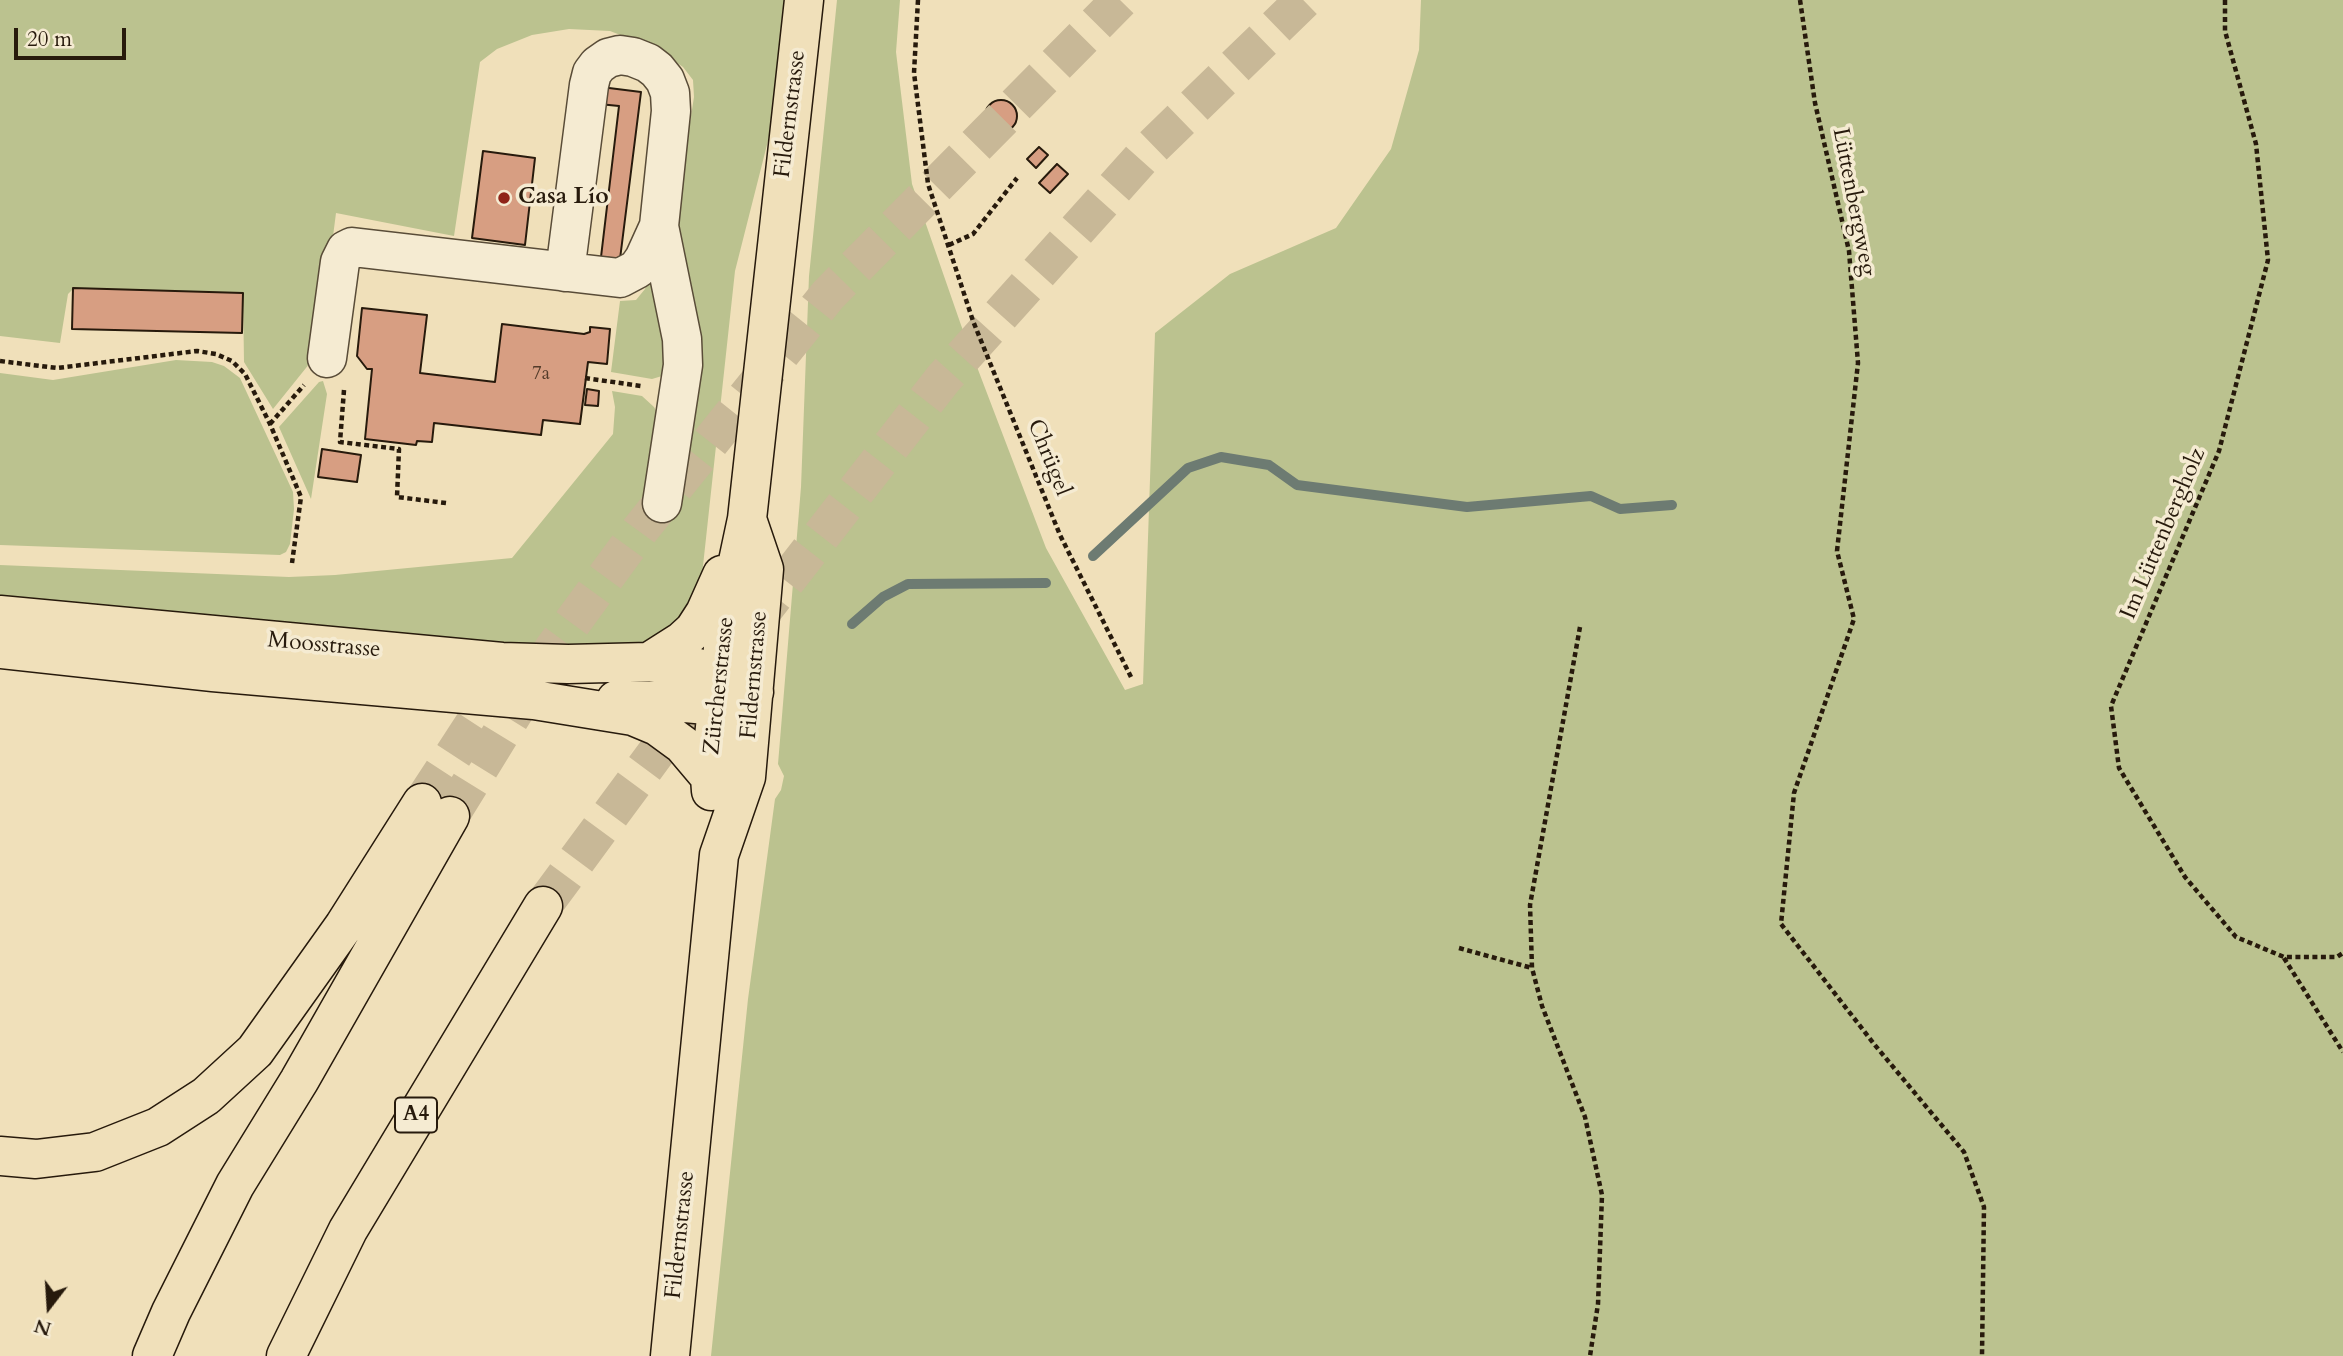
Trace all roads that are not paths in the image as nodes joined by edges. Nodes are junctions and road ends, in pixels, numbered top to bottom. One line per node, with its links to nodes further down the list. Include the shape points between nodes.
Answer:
1 (804, 0): 6 (main road, Fildernstrasse)
2 (659, 226): 3 (lane, via 644,260 629,274 610,278); 3 (lane, via 670,93 648,62 620,55 608,58 598,65 589,85); 5 (lane, via 683,365)
3 (565, 272): 4 (lane, via 352,247 340,262)
4 (327, 358)
5 (662, 503)
6 (747, 519): 9 (main road, via 694,630); 10 (main road, Zürcherstrasse, via 726,618); 11 (main road, Fildernstrasse, via 764,569)
7 (0, 615): 9 (main road, Moosstrasse, via 502,662)
8 (0, 649): 12 (main road, Moosstrasse)
9 (649, 662): 10 (main road, Moosstrasse, via 695,667)
10 (718, 691): 11 (main road, Moosstrasse); 12 (main road, Moosstrasse, via 664,701); 13 (main road, Zürcherstrasse)
11 (754, 692): 14 (main road, Fildernstrasse, via 746,777)
12 (534, 700): 13 (main road, Moosstrasse, via 633,716 657,726)
13 (710, 777): 14 (main road, Zürcherstrasse)
14 (719, 855): 17 (main road, Fildernstrasse)
15 (543, 906): 19 (main road, A4, via 348,1230)
16 (0, 1156): 18 (main road, via 36,1159 95,1152 159,1127 206,1096 255,1051 344,926 436,810 299,1082 235,1185)
17 (670, 1353)
18 (152, 1356)
19 (286, 1356)

